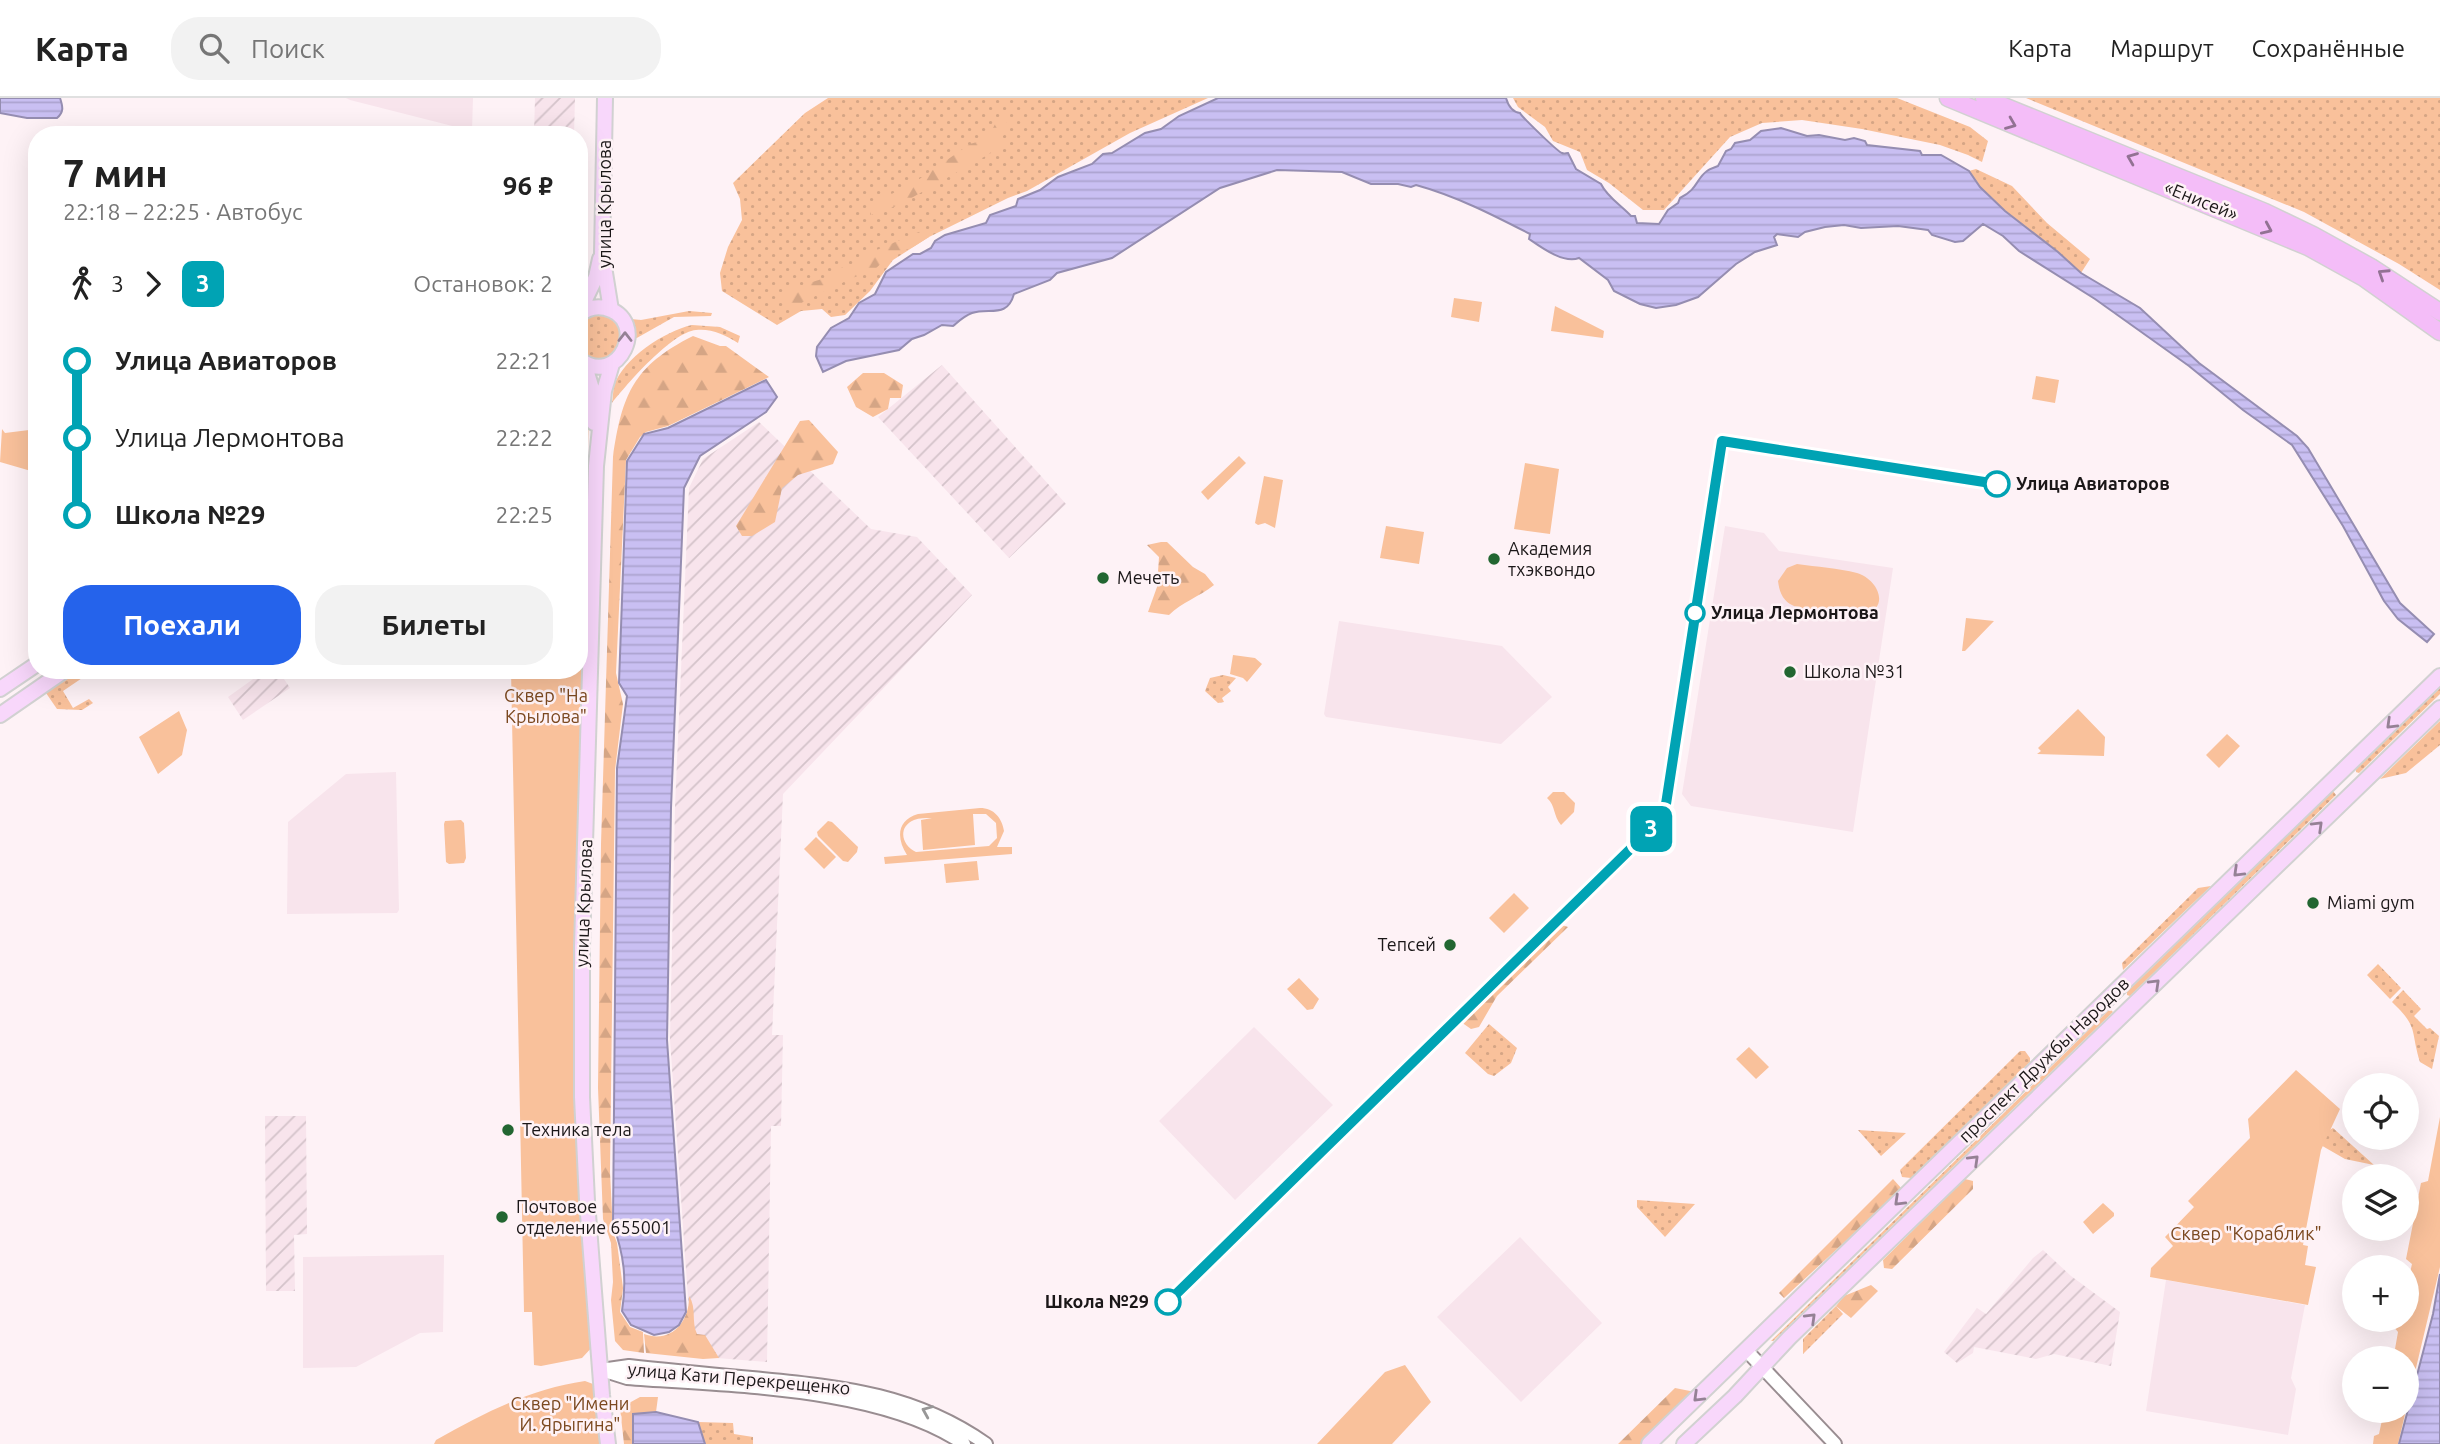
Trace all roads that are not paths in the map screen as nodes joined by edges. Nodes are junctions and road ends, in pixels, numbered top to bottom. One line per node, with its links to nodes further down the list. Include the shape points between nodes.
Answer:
1 (605, 98): 4 (main road, улица Крылова)
2 (1948, 98): 9 (highway, «Енисей», one-way to 9, via 2308,247 2364,278)
3 (1984, 98): 8 (highway, «Енисей», one-way to 3, via 2371,267 2265,212)
4 (602, 254): 5 (main road); 7 (main road, улица Крылова)
5 (588, 294)
6 (588, 310): 7 (main road)
7 (611, 310): 10 (main road, улица Крылова, one-way to 7, via 623,354 628,337 622,319)
8 (2440, 312)
9 (2440, 332)
10 (614, 362): 11 (main road, via 603,366); 13 (main road, улица Крылова, via 604,391)
11 (588, 363)
12 (588, 379): 13 (main road)
13 (596, 466): 24 (main road, улица Крылова, via 581,1014 587,1201)
14 (28, 670): 17 (main road)
15 (2440, 676): 20 (main road, проспект Дружбы Народов, one-way to 20)
16 (52, 679): 19 (main road)
17 (0, 689)
18 (2440, 708): 21 (main road, проспект Дружбы Народов, one-way to 18)
19 (0, 715)
20 (2112, 994): 21 (main road); 22 (main road, проспект Дружбы Народов, one-way to 22)
21 (2129, 1009): 23 (main road, проспект Дружбы Народов, one-way to 21)
22 (1746, 1350): 23 (street); 28 (main road, проспект Дружбы Народов, one-way to 28)
23 (1763, 1367): 29 (main road, проспект Дружбы Народов); 30 (street)
24 (601, 1370): 25 (main road, улица Крылова); 26 (street, улица Кати Перекрещенко, via 627,1378 849,1400 922,1422); 27 (street, улица Кати Перекрещенко, one-way to 24, via 927,1410 852,1389 629,1366)
25 (608, 1444)
26 (964, 1444)
27 (986, 1444)
28 (1649, 1444)
29 (1684, 1444)
30 (1835, 1444)

